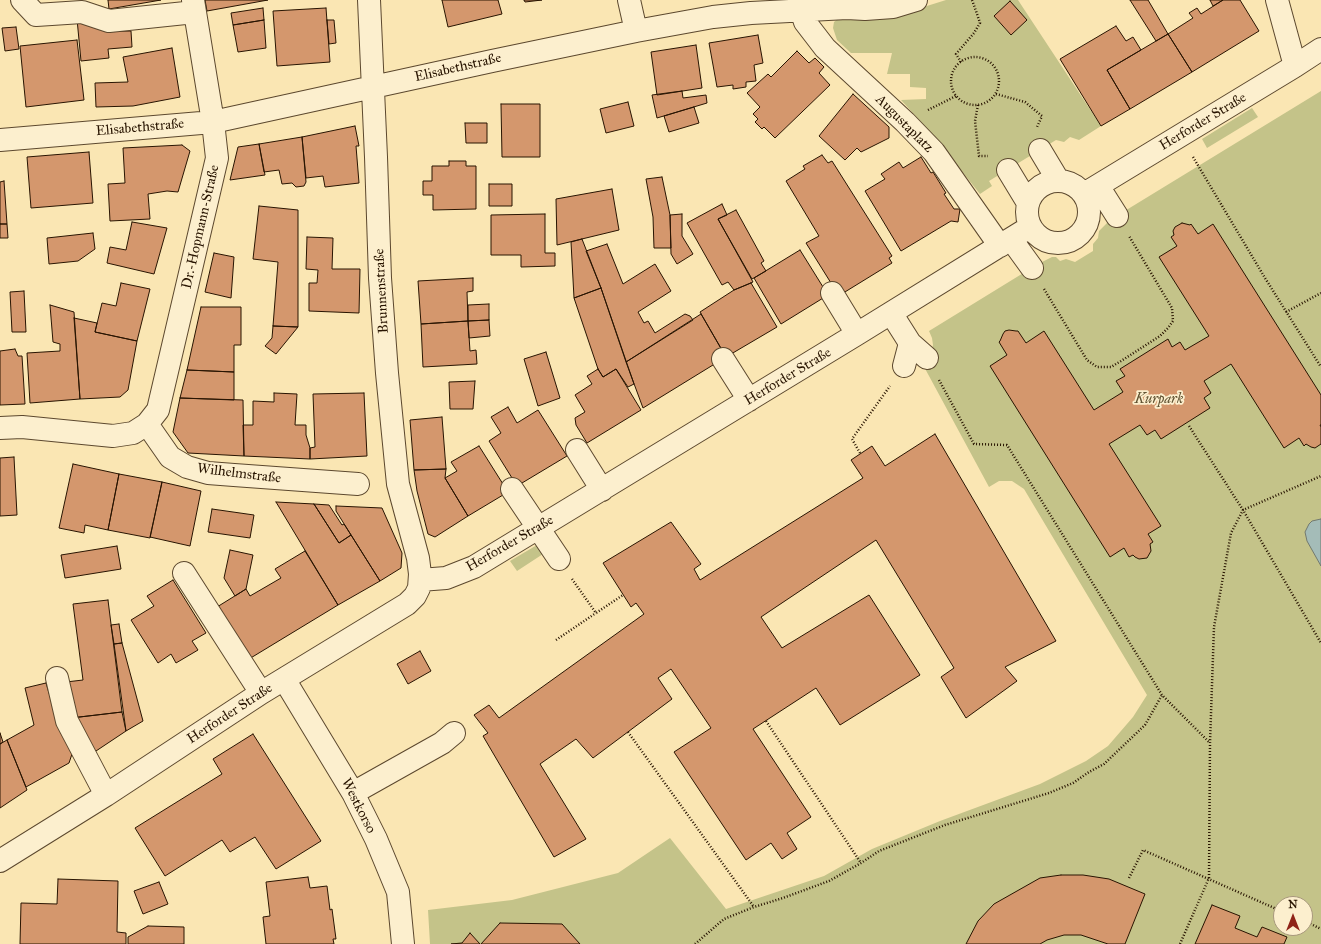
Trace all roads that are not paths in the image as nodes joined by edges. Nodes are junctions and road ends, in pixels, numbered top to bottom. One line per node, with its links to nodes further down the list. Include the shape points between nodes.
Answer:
1 (22, 0): 6 (street, via 36,15 82,12 109,21)
2 (369, 0): 11 (street, Brunnenstraße)
3 (629, 0): 8 (street)
4 (916, 0): 7 (street, Elisabethstraße, via 894,7)
5 (1277, 0): 10 (street)
6 (194, 6): 12 (street, Dr.-Hopmann-Straße)
7 (801, 10): 8 (street, Elisabethstraße, via 713,17); 21 (street, Augustaplatz, via 805,22 826,48 934,152 957,184)
8 (636, 31): 11 (street, Elisabethstraße)
9 (1321, 49): 10 (street, Herforder Straße)
10 (1295, 66): 17 (street, Herforder Straße)
11 (374, 87): 12 (street, Elisabethstraße); 40 (street, Brunnenstraße, via 380,278 388,381 398,484 418,558)
12 (213, 122): 13 (street, Elisabethstraße); 31 (street, Dr.-Hopmann-Straße, via 217,158 158,410)
13 (0, 140)
14 (1040, 150): 16 (street)
15 (1008, 170): 18 (street)
16 (1058, 180): 17 (street); 18 (street, via 1039,187)
17 (1091, 190): 19 (street); 20 (street, via 1088,224 1075,239 1065,243 1045,241)
18 (1028, 203): 20 (street)
19 (1117, 216)
20 (1030, 227): 21 (street, Herforder Straße)
21 (1006, 242): 22 (street, Augustaplatz); 24 (street, Herforder Straße)
22 (1032, 268)
23 (832, 293): 25 (street)
24 (891, 314): 25 (street, Herforder Straße); 26 (street)
25 (857, 334): 30 (street, Herforder Straße)
26 (910, 343): 27 (street); 29 (street)
27 (927, 358)
28 (723, 359): 30 (street)
29 (904, 366)
30 (749, 400): 36 (street, Herforder Straße)
31 (147, 424): 32 (street, via 133,433 113,436 22,427); 34 (street, Wilhelmstraße, via 170,457 186,467 208,473)
32 (0, 428)
33 (577, 450): 36 (street)
34 (358, 484)
35 (512, 489): 37 (street)
36 (602, 490): 37 (street, Herforder Straße)
37 (538, 528): 38 (street); 40 (street, Herforder Straße, via 474,567 446,578)
38 (558, 559)
39 (184, 574): 43 (street)
40 (420, 580): 42 (street, Herforder Straße, via 415,596 406,604)
41 (57, 678): 46 (street, via 67,720)
42 (284, 679): 43 (street, Herforder Straße); 45 (street, Westkorso)
43 (261, 693): 46 (street, Herforder Straße)
44 (454, 733): 45 (street, via 442,743)
45 (353, 792): 48 (street, Westkorso, via 398,892)
46 (106, 795): 47 (street, Herforder Straße)
47 (0, 861)
48 (403, 944)

